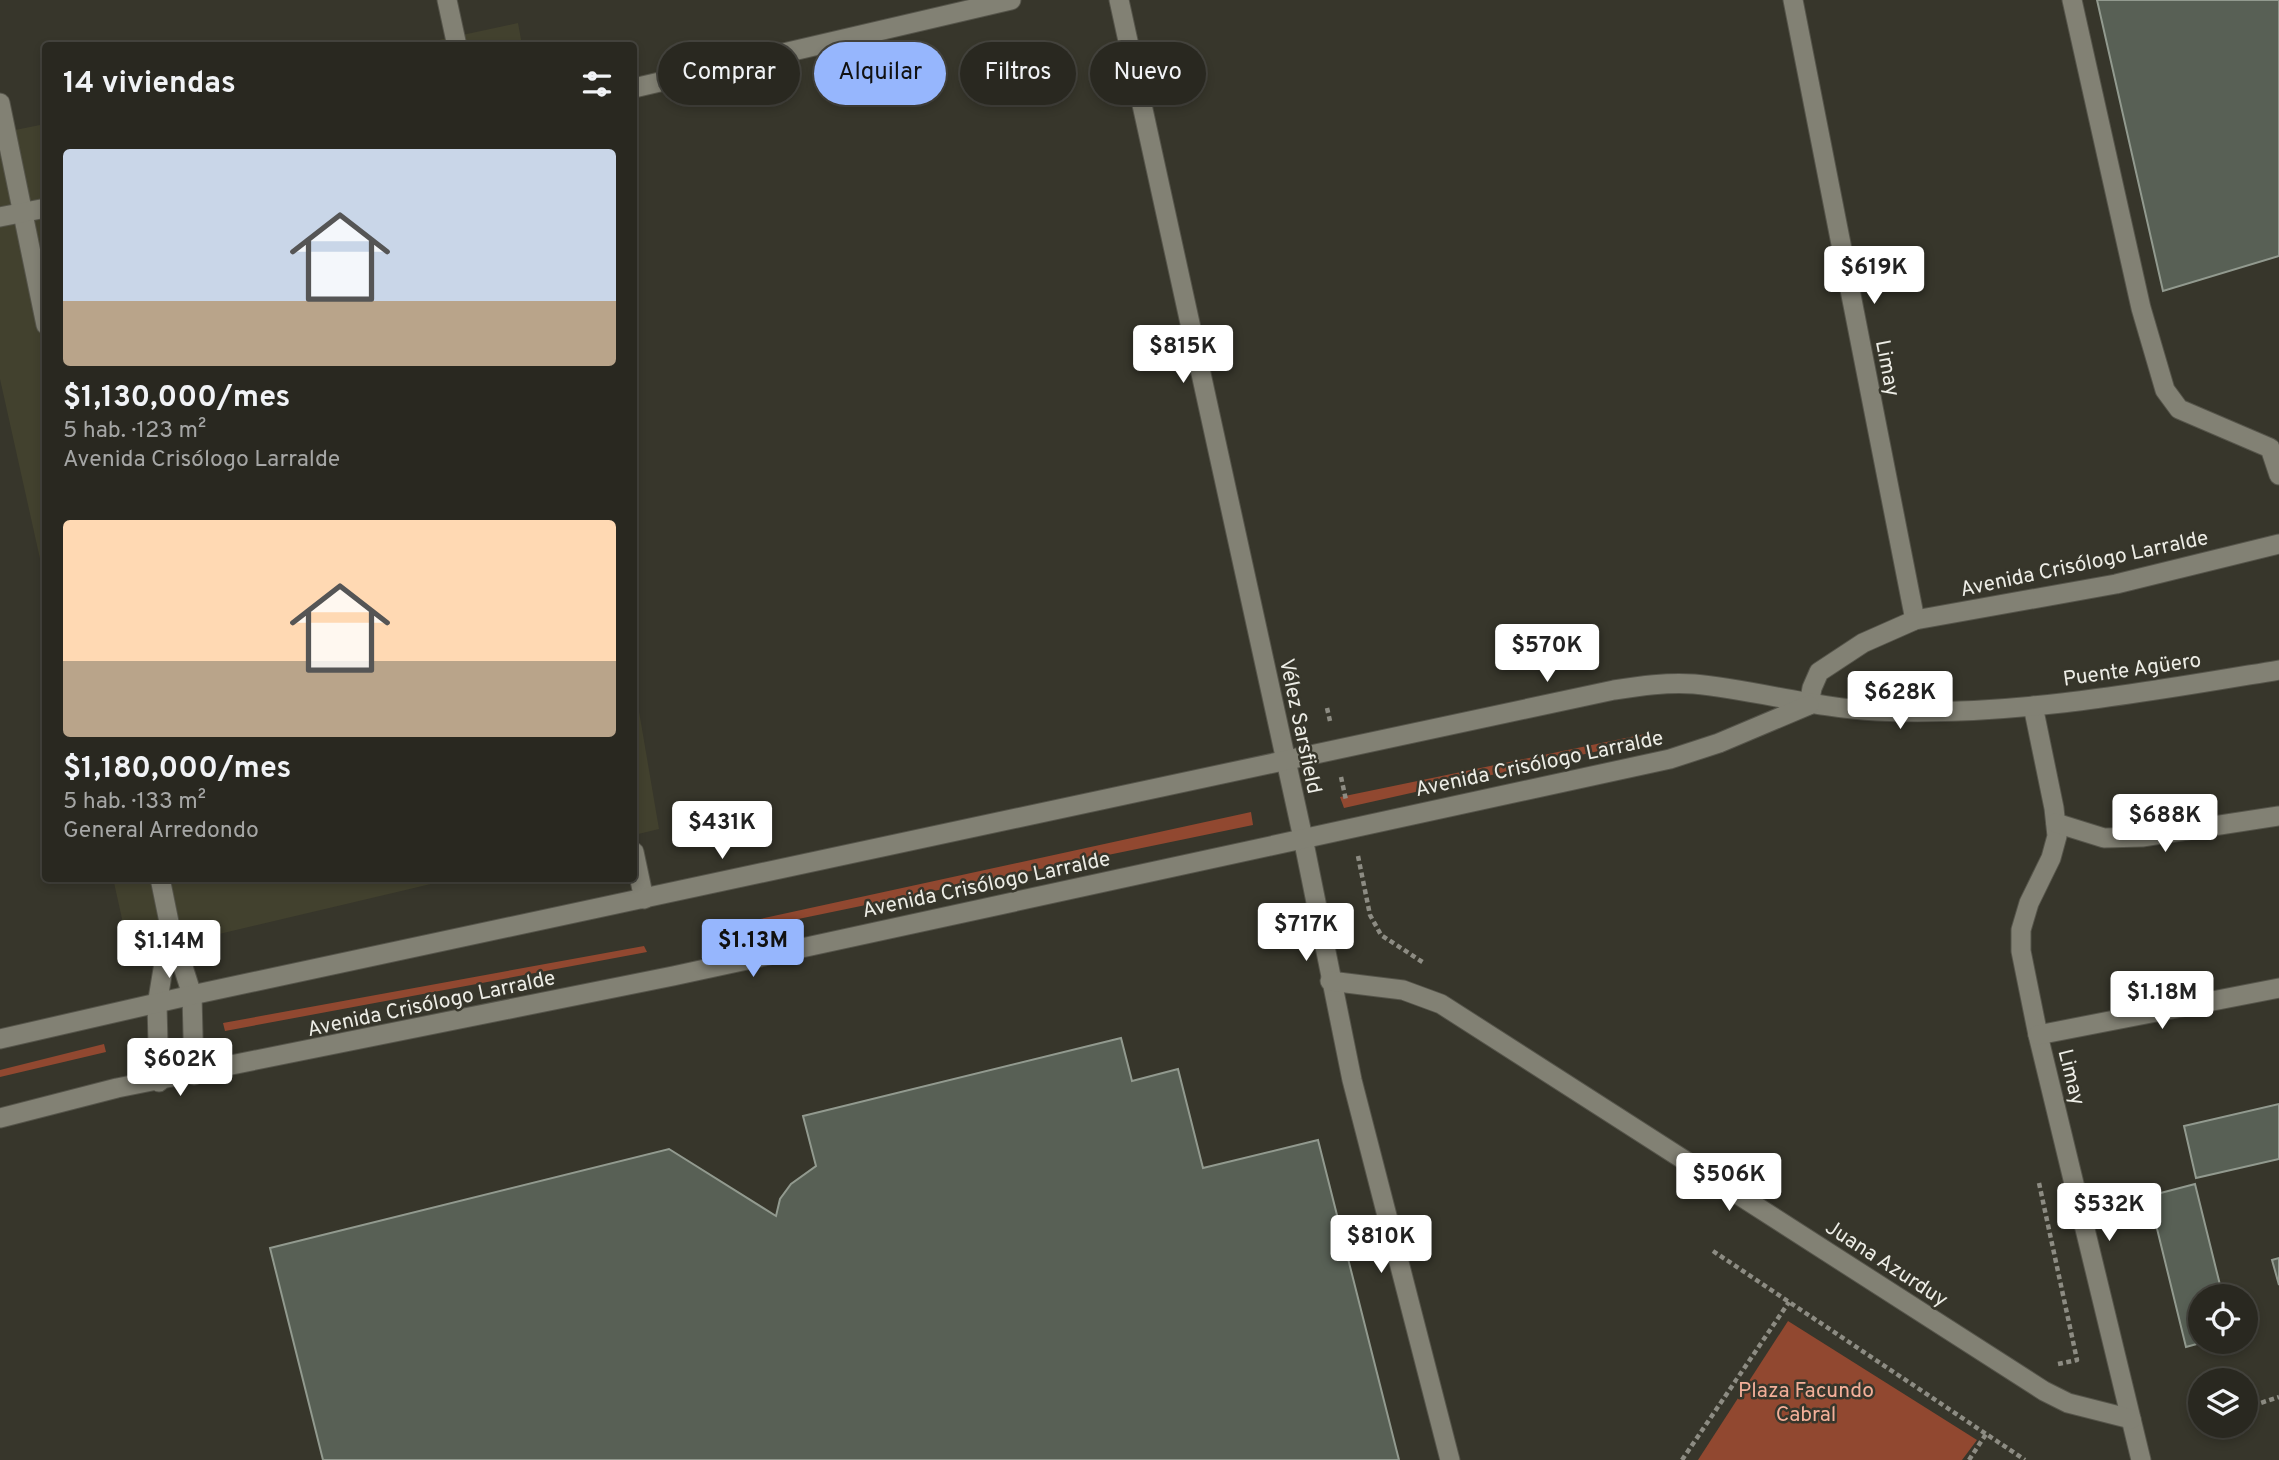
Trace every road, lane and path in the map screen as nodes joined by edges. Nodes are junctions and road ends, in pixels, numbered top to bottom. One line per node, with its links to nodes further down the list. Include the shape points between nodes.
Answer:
1 (447, 0): 6 (street)
2 (1011, 0): 7 (street)
3 (1119, 0): 22 (street, Vélez Sarsfield)
4 (1793, 0): 15 (street, Limay)
5 (2072, 0): 13 (street, via 2141,308 2165,390 2179,410 2270,448)
6 (456, 42)
7 (637, 87)
8 (0, 103): 10 (street)
9 (42, 209): 10 (street)
10 (22, 212): 11 (street); 12 (street)
11 (0, 218)
12 (42, 306)
13 (2279, 475)
14 (2279, 544): 15 (street, Avenida Crisólogo Larralde, via 2116,584)
15 (1914, 620): 17 (street, Avenida Crisólogo Larralde, via 1863,643 1819,672)
16 (2279, 670): 18 (street, Puente Agüero, via 2113,698)
17 (1809, 705): 20 (street, Avenida Crisólogo Larralde, via 1878,711); 21 (street, Avenida Crisólogo Larralde, via 1757,692 1690,684 1646,685); 25 (street, Avenida Crisólogo Larralde, via 1670,759)
18 (2033, 705): 20 (street, Puente Agüero); 24 (street, Limay)
19 (1327, 708): 21 (path)
20 (1991, 708)
21 (1336, 751): 22 (street, Avenida Crisólogo Larralde); 25 (path)
22 (1286, 762): 26 (street, Vélez Sarsfield); 29 (street, Avenida Crisólogo Larralde)
23 (2279, 816): 24 (street, via 2142,837 2104,838)
24 (2056, 823): 36 (street, Limay, via 2051,858 2021,930)
25 (1352, 827): 26 (street, Avenida Crisólogo Larralde); 31 (path, via 1370,915 1381,935)
26 (1303, 838): 32 (street, Vélez Sarsfield); 38 (street, Avenida Crisólogo Larralde)
27 (637, 866): 29 (street)
28 (161, 882): 30 (street)
29 (644, 899): 34 (street, Avenida Crisólogo Larralde)
30 (170, 927): 34 (street); 35 (street)
31 (1427, 965)
32 (1330, 981): 47 (street, Juana Azurduy, via 1403,990 1441,1004 2045,1391 2068,1403); 49 (street, Vélez Sarsfield)
33 (2279, 988): 36 (street)
34 (192, 995): 35 (street, Avenida Crisólogo Larralde); 38 (street)
35 (158, 1004): 37 (street, Avenida Crisólogo Larralde); 39 (street)
36 (2038, 1035): 47 (street, Limay)
37 (0, 1039)
38 (194, 1075): 39 (street, Avenida Crisólogo Larralde)
39 (159, 1082): 40 (street, Avenida Crisólogo Larralde)
40 (0, 1118)
41 (2038, 1176): 44 (path, via 2077,1360)
42 (1713, 1251): 43 (path)
43 (1789, 1302): 48 (path); 50 (path)
44 (2056, 1365)
45 (2279, 1397): 46 (path)
46 (2258, 1404)
47 (2131, 1419): 53 (street, Limay)
48 (1986, 1434): 51 (path); 52 (path)
49 (1450, 1460)
50 (1682, 1460)
51 (1969, 1460)
52 (2025, 1460)
53 (2141, 1460)

